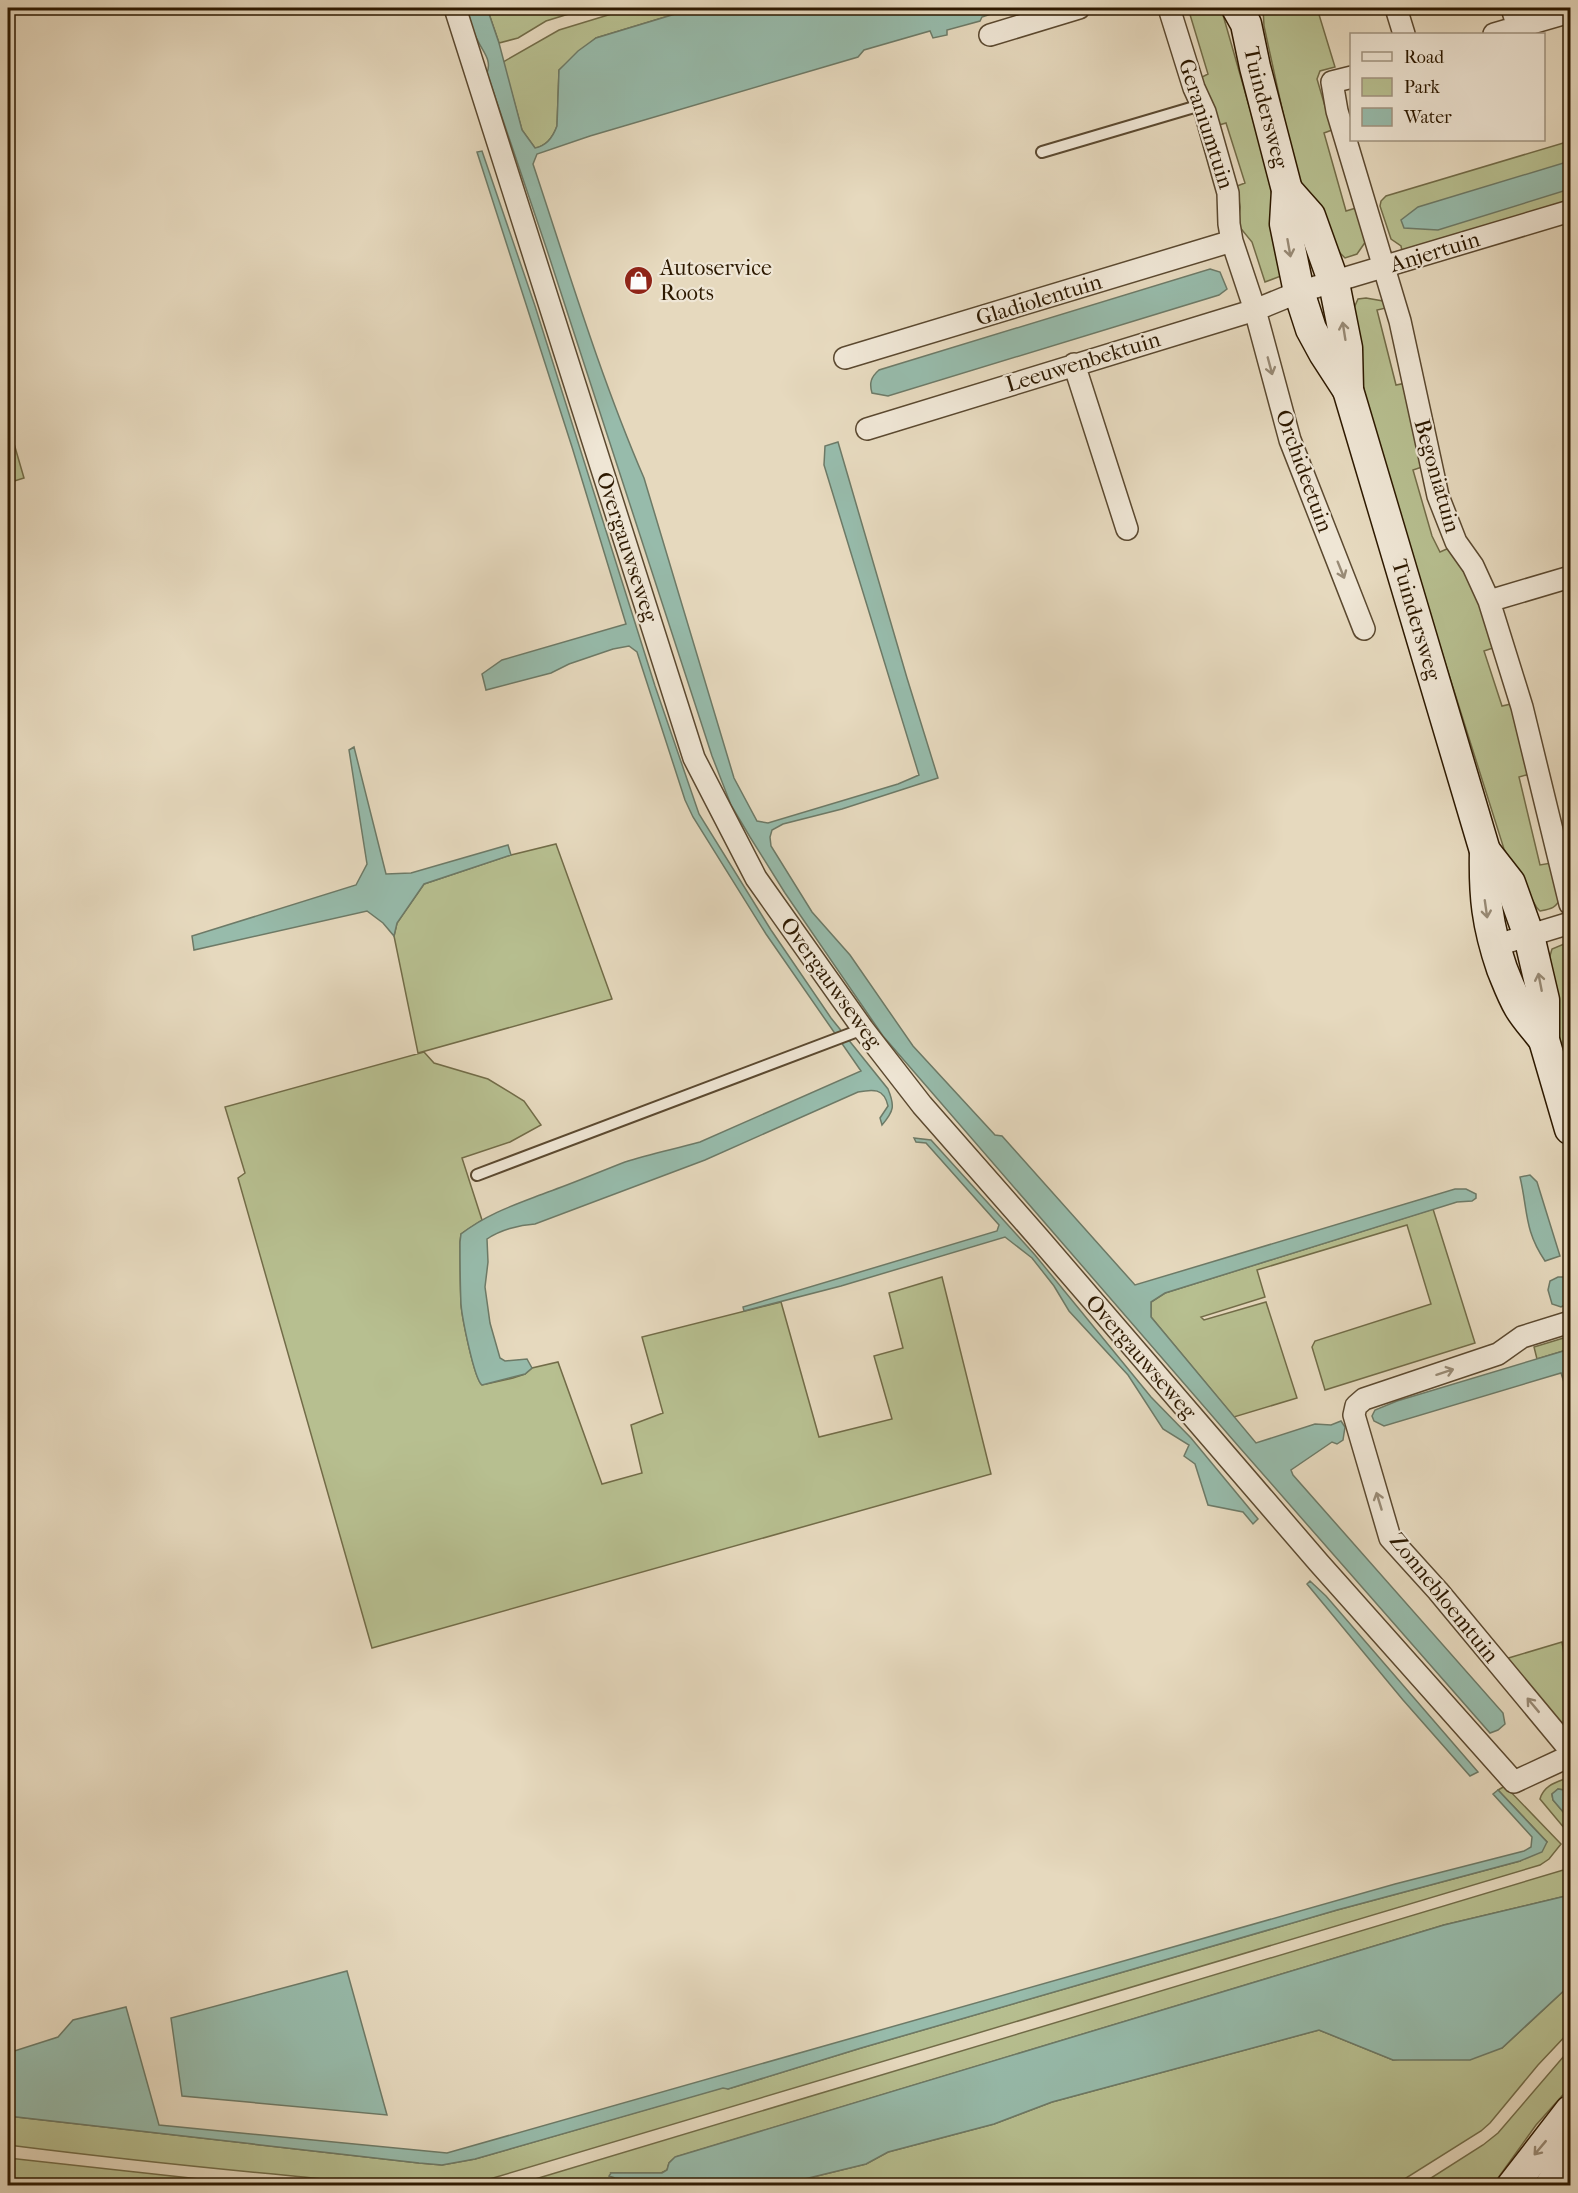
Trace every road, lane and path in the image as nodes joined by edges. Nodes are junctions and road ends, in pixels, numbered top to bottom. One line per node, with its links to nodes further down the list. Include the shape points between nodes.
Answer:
1 (455, 8): 34 (street, Overgauwseweg, via 694,758 756,878)
2 (1079, 8): 10 (street)
3 (1169, 8): 12 (street, Geraniumtuin)
4 (1396, 8): 8 (street)
5 (1570, 12): 7 (street)
6 (1244, 13): 14 (main road, Tuindersweg)
7 (1515, 18): 9 (street)
8 (1404, 33)
9 (1495, 33)
10 (990, 35)
11 (1350, 78): 17 (street, Begoniatuin, via 1332,82 1336,111)
12 (1201, 105): 13 (lane); 16 (street, Geraniumtuin, via 1228,193)
13 (1042, 152)
14 (1287, 190): 18 (main road, Tuindersweg, via 1310,216); 19 (main road, Tuindersweg, one-way to 19, via 1285,224)
15 (1570, 215): 17 (street, Anjertuin)
16 (1232, 241): 20 (street, Geraniumtuin); 21 (street, Gladiolentuin)
17 (1384, 268): 18 (street, Anjertuin); 27 (street, Begoniatuin, via 1400,321 1438,496 1456,542 1473,566)
18 (1334, 283): 19 (street, Anjertuin); 23 (main road, Tuindersweg, one-way to 18, via 1347,348)
19 (1299, 292): 20 (street, Leeuwenbektuin); 23 (main road, Tuindersweg, via 1311,329)
20 (1255, 309): 22 (street, Leeuwenbektuin); 28 (street, Orchideetuin, one-way to 28, via 1290,440)
21 (845, 358)
22 (1074, 364): 24 (street, Leeuwenbektuin); 25 (street)
23 (1348, 390): 29 (main road, Tuindersweg)
24 (867, 429)
25 (1127, 529)
26 (1570, 577): 27 (street)
27 (1489, 601): 30 (street, Begoniatuin, via 1522,706)
28 (1364, 629)
29 (1485, 851): 32 (main road, Tuindersweg, via 1510,882); 33 (main road, Tuindersweg, one-way to 33, via 1484,887)
30 (1570, 904)
31 (1570, 923): 32 (street)
32 (1529, 936): 33 (street); 35 (main road, Tuindersweg, one-way to 32, via 1544,1000)
33 (1494, 946): 35 (main road, Tuindersweg, via 1519,1007)
34 (848, 1034): 37 (lane); 42 (street, Overgauwseweg, via 929,1114)
35 (1544, 1040): 36 (main road, Tuindersweg)
36 (1570, 1129)
37 (477, 1175)
38 (1570, 1322): 39 (street, Zonnebloemtuin, one-way to 38, via 1390,1538 1354,1415 1356,1406 1364,1399 1498,1354 1522,1337)
39 (1570, 1750)
40 (1570, 1756): 42 (street)
41 (1570, 1770): 42 (street)
42 (1514, 1782)
43 (1570, 2111): 45 (main road, one-way to 45)
44 (1570, 2155): 46 (main road)
45 (1512, 2186)
46 (1550, 2186)

